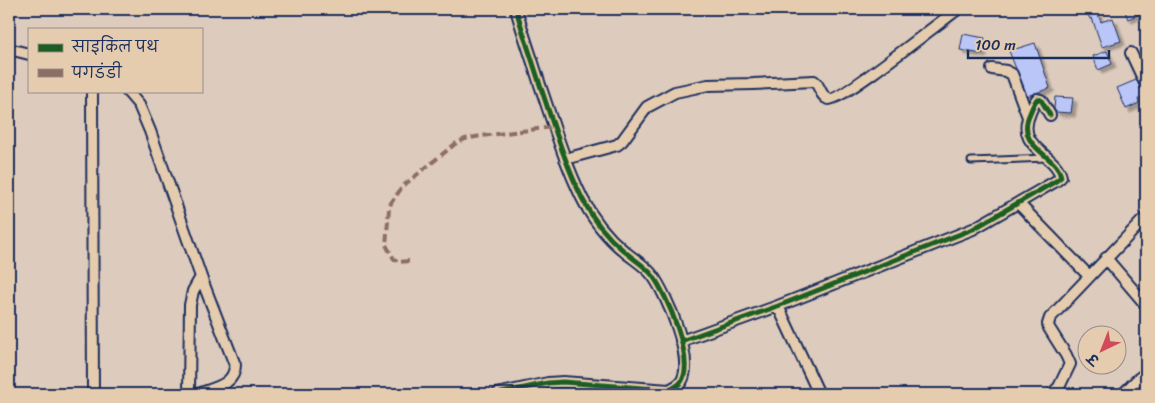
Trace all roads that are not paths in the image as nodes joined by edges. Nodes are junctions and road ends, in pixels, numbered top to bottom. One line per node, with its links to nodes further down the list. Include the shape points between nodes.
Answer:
1 (516, 9): 13 (street)
2 (958, 9): 13 (street, via 834,99 824,96 814,80 700,86 675,92 646,107 617,145)
3 (9, 49): 5 (street)
4 (1131, 52): 7 (street)
5 (28, 54)
6 (992, 69): 11 (street, via 1012,74)
7 (1146, 85)
8 (92, 92): 24 (street)
9 (128, 92): 19 (street, via 139,105 150,131)
10 (1050, 115): 11 (street, via 1038,99)
11 (1028, 117): 12 (street, via 1026,125 1030,139)
12 (1046, 158): 14 (lane); 15 (street, via 1061,176)
13 (565, 159): 22 (street, via 596,220 660,287)
14 (971, 162)
15 (1019, 204): 18 (street); 21 (street, via 965,232)
16 (1146, 218): 17 (street)
17 (1106, 258): 18 (street); 20 (street)
18 (1089, 276): 29 (street, via 1048,321 1070,364 1066,376)
19 (201, 277): 25 (street, via 190,305); 26 (street, via 235,365 235,373 224,384)
20 (1146, 305)
21 (778, 306): 22 (street); 28 (street)
22 (682, 340): 27 (street, via 684,375 681,383 668,390 563,382)
23 (1146, 374): 30 (street)
24 (93, 394)
25 (189, 394)
26 (198, 394)
27 (497, 394)
28 (819, 394)
29 (1052, 394)
30 (1124, 394)

